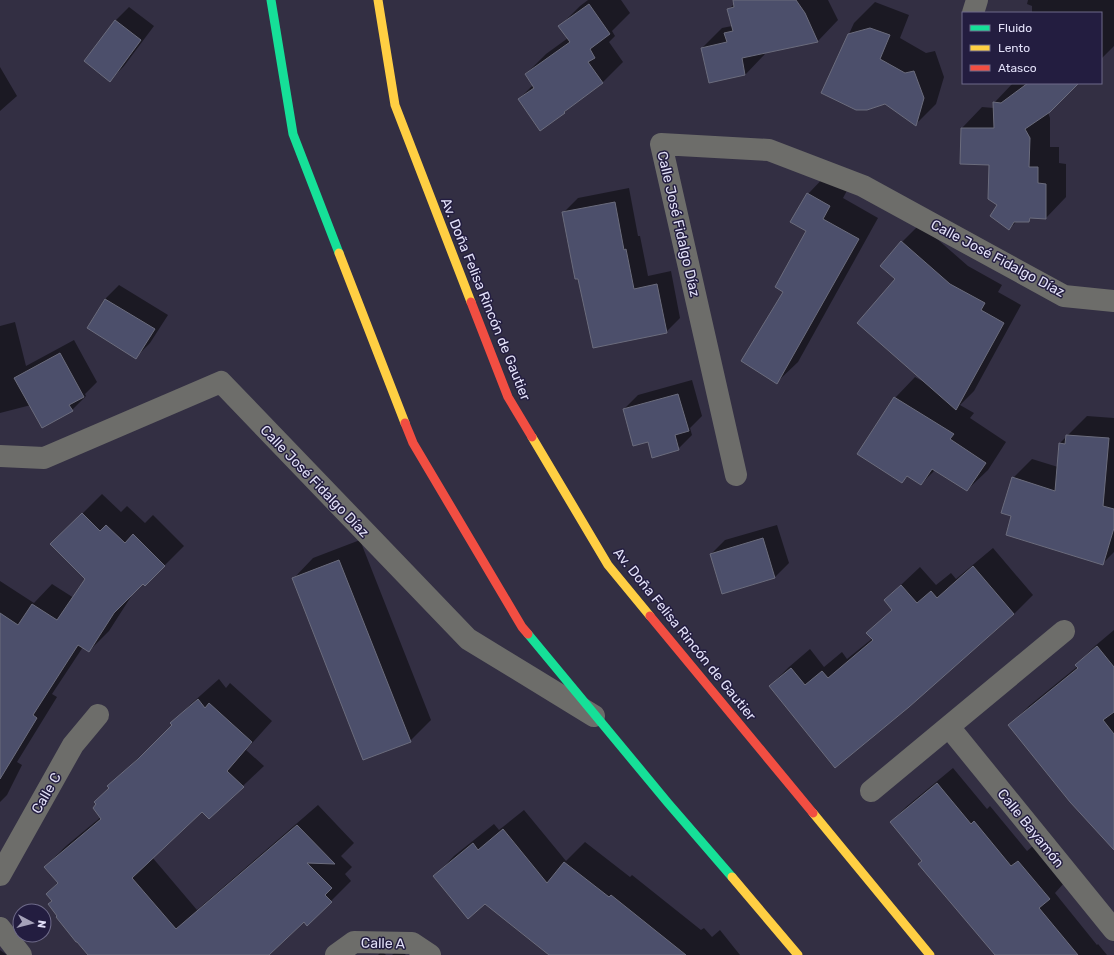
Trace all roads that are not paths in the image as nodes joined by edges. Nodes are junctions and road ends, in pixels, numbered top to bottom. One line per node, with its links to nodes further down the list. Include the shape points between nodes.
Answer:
1 (271, 0): 10 (main road, via 293,134 414,444 522,627)
2 (378, 0): 20 (main road, Av. Doña Felisa Rincón de Gautier, via 395,105 508,397 608,565)
3 (977, 0): 4 (street)
4 (973, 12)
5 (1114, 301): 7 (street, Calle José Fidalgo Díaz, via 1064,296 863,186 769,150 660,144)
6 (0, 456): 10 (street, Calle José Fidalgo Díaz, via 44,458 221,382 468,639)
7 (736, 476)
8 (1064, 631): 11 (street)
9 (98, 716): 13 (street, Calle C, via 73,745)
10 (598, 718): 19 (main road)
11 (949, 727): 12 (street); 15 (street, Calle Bayamón)
12 (871, 791)
13 (0, 875)
14 (0, 928): 16 (street)
15 (1114, 930)
16 (21, 955)
17 (336, 955): 18 (street, Calle A, via 354,942 412,943)
18 (430, 955)
19 (798, 955)
20 (930, 955)

